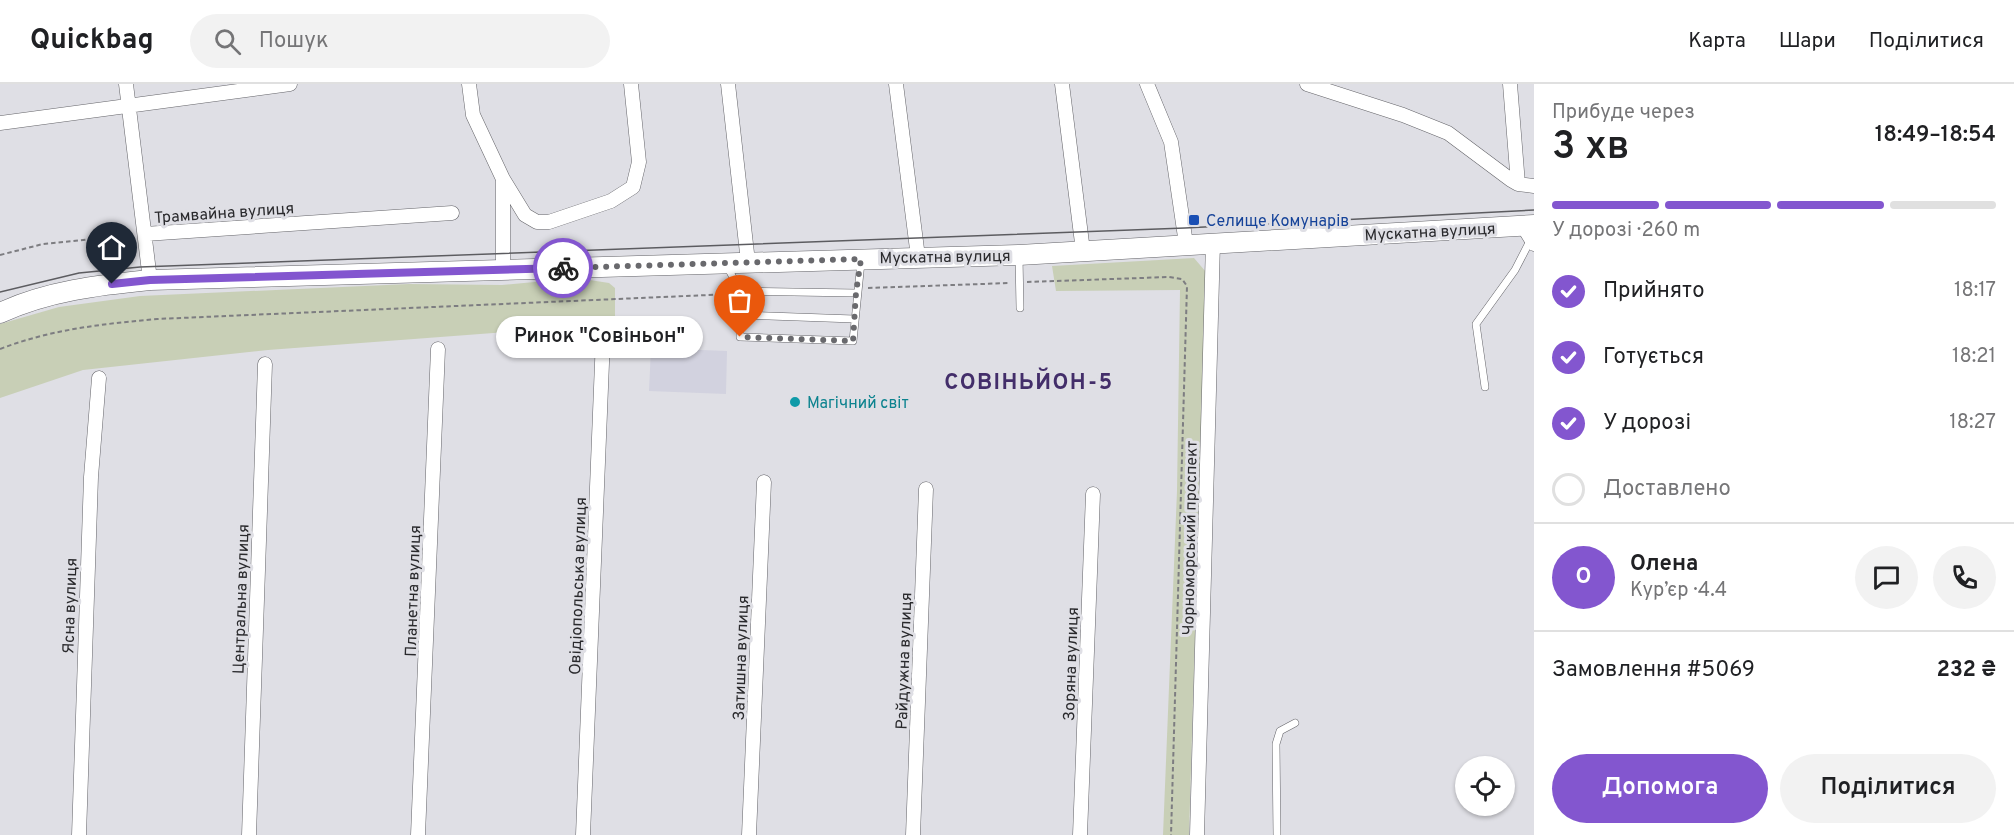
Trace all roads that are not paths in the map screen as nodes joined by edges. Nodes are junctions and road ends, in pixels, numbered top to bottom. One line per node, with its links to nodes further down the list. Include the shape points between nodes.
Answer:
1 (126, 84): 11 (street)
2 (290, 84): 11 (street)
3 (469, 84): 13 (street, via 473,115)
4 (631, 84): 13 (street, via 639,162 633,187 626,193 549,222 537,222 525,215)
5 (728, 84): 25 (street)
6 (896, 84): 23 (street)
7 (1062, 84): 21 (street)
8 (1147, 84): 20 (street, via 1171,142)
9 (1307, 84): 14 (street, via 1448,133)
10 (1510, 84): 14 (street)
11 (128, 106): 12 (street); 17 (street)
12 (0, 123)
13 (503, 178): 27 (street)
14 (1518, 184): 15 (street)
15 (1534, 186)
16 (452, 213): 17 (street, Трамвайна вулиця)
17 (145, 234): 28 (street)
18 (1530, 234): 19 (street, Мускатна вулиця); 39 (lane, via 1515,270 1476,324)
19 (1213, 242): 20 (street, Мускатна вулиця); 51 (street, Чорноморський проспект)
20 (1186, 243): 21 (street, Мускатна вулиця)
21 (1083, 251): 22 (street, Мускатна вулиця)
22 (1018, 255): 23 (street, Мускатна вулиця); 31 (lane)
23 (918, 257): 24 (street, Мускатна вулиця)
24 (861, 259): 25 (street, Мускатна вулиця); 30 (lane)
25 (748, 262): 26 (street, Мускатна вулиця)
26 (726, 264): 27 (street, Мускатна вулиця); 29 (lane)
27 (503, 270): 28 (street, Мускатна вулиця)
28 (150, 280): 32 (street, Мускатна вулиця, via 52,295)
29 (740, 291): 30 (lane); 33 (lane)
30 (856, 291): 34 (lane)
31 (1020, 309)
32 (0, 313)
33 (741, 315): 34 (lane); 34 (lane, via 740,337 853,341)
34 (854, 319)
35 (603, 338): 47 (street, Овідіопольська вулиця)
36 (438, 349): 46 (street, Планетна вулиця)
37 (264, 364): 45 (street, Центральна вулиця)
38 (99, 378): 44 (street, Ясна вулиця, via 91,477)
39 (1485, 387)
40 (764, 482): 48 (street, Затишна вулиця)
41 (926, 489): 49 (street, Райдужна вулиця)
42 (1093, 494): 50 (street, Зоряна вулиця)
43 (1295, 723): 52 (lane, via 1280,731 1276,744)
44 (79, 835)
45 (249, 835)
46 (418, 835)
47 (583, 835)
48 (749, 835)
49 (914, 835)
50 (1080, 835)
51 (1197, 835)
52 (1277, 835)

